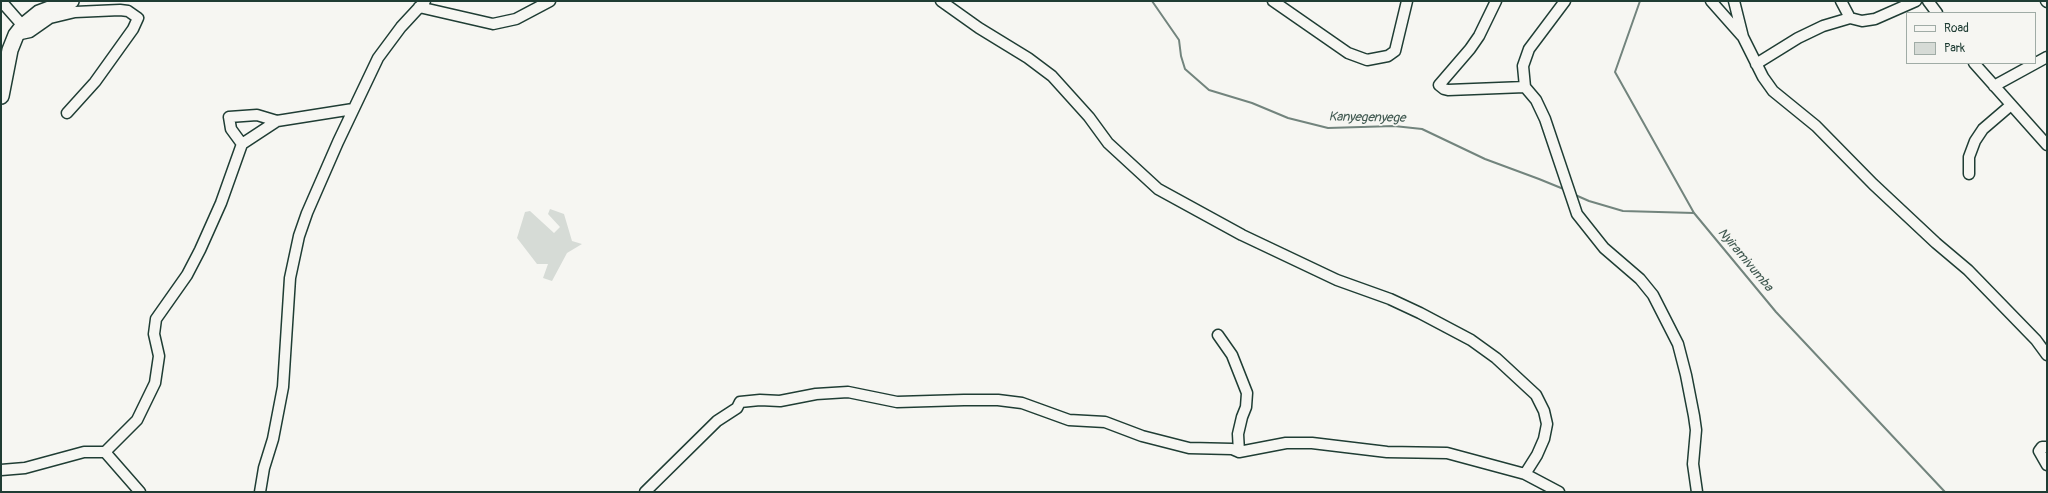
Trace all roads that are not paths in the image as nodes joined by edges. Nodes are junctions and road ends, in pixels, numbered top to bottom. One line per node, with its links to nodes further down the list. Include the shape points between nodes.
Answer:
1 (1, 1): 17 (street)
2 (71, 1): 17 (highway, via 39,14)
3 (550, 1): 14 (street, via 516,19 493,24)
4 (941, 1): 41 (street, via 1052,76 1089,117 1108,143 1158,189 1242,235 1336,280 1390,299 1420,313 1471,340 1496,358 1536,395 1544,411 1547,424 1544,439)
5 (1274, 1): 6 (street, via 1348,53 1367,60 1388,56 1395,51)
6 (1407, 1)
7 (1496, 1): 25 (street, via 1475,42 1440,85 1448,90)
8 (1565, 1): 25 (street, via 1529,49 1524,66)
9 (1711, 1): 18 (street)
10 (1734, 1): 18 (street)
11 (1841, 1): 16 (street)
12 (1916, 1): 16 (street, via 1875,20 1862,21)
13 (1928, 1): 15 (street)
14 (422, 4): 28 (street, via 378,58)
15 (1936, 12)
16 (1850, 18): 21 (street, via 1835,21 1798,38)
17 (20, 31): 26 (highway, via 6,65); 29 (street, via 30,32 50,18 75,12 120,10 128,11 138,18 95,82)
18 (1743, 37): 21 (street)
19 (2047, 57): 20 (street)
20 (2036, 63)
21 (1756, 64): 35 (street, via 1773,91 1816,126 1868,179 1968,270 2036,340)
22 (1975, 64): 24 (street)
23 (2034, 64): 24 (street)
24 (1994, 86): 27 (street)
25 (1525, 87): 46 (street, via 1536,100 1545,120 1577,214 1604,248 1640,279 1653,295 1678,344 1696,430 1693,464)
26 (1, 96)
27 (2011, 105): 32 (street); 33 (street, via 1983,129 1975,141 1968,157)
28 (353, 110): 30 (street); 43 (street, via 299,236 290,278 282,387)
29 (67, 113)
30 (277, 121): 31 (street); 31 (street, via 257,115 229,117 231,129)
31 (242, 144): 37 (street, via 228,186 200,250 156,319 154,334 158,356 155,383 137,420)
32 (2047, 145)
33 (1969, 174)
34 (1218, 335): 38 (street, via 1232,355 1247,392 1246,407 1238,434)
35 (2047, 355)
36 (2047, 447): 39 (street, via 2042,447 2039,451)
37 (105, 452): 40 (street, via 84,452 25,468); 42 (street)
38 (1239, 452): 41 (street, via 1286,444 1312,443 1387,452 1447,453); 44 (street, via 1232,449 1189,448 1142,436 1105,422 1069,420 1022,403 998,400 897,402 848,392 826,392 780,401 740,402 737,408 717,421)
39 (2047, 466)
40 (1, 470)
41 (1525, 474): 45 (street)
42 (140, 492)
43 (260, 492)
44 (645, 492)
45 (1559, 492)
46 (1697, 492)

